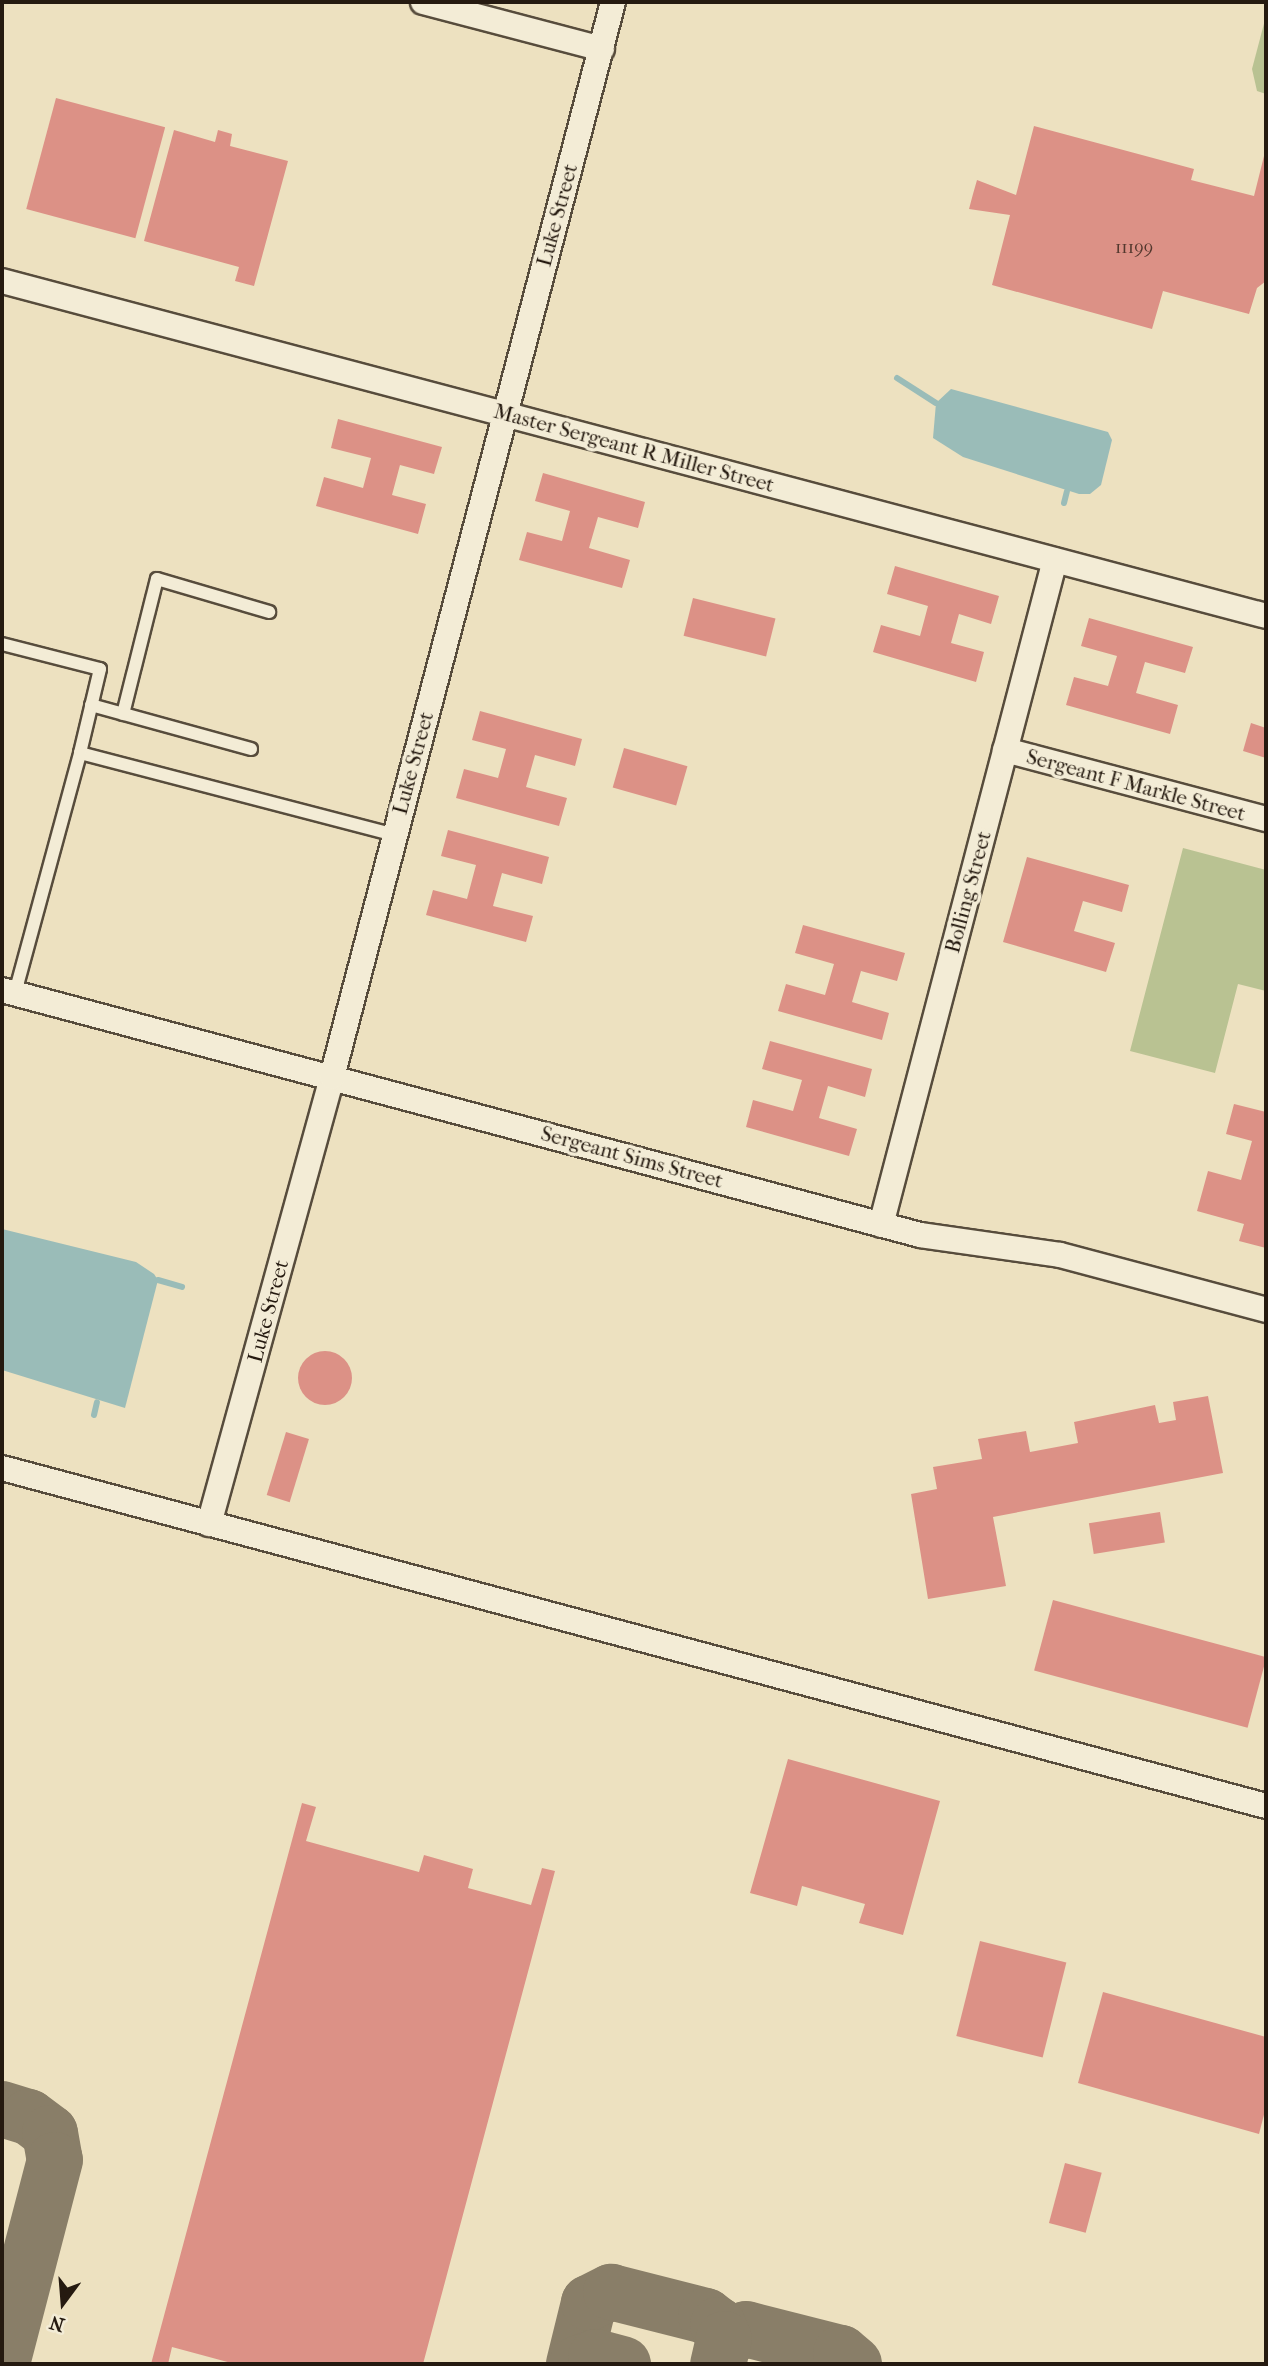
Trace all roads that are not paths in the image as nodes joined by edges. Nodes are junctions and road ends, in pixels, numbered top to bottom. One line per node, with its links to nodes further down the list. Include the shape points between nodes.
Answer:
1 (423, 2): 3 (street)
2 (613, 2): 3 (street, Luke Street)
3 (602, 49): 5 (street, Luke Street)
4 (2, 281): 5 (street, Master Sergeant R Miller Street)
5 (504, 414): 6 (street, Master Sergeant R Miller Street); 16 (street, Luke Street)
6 (1055, 560): 8 (street, Master Sergeant R Miller Street); 13 (street, Bolling Street)
7 (269, 612): 11 (lane, via 157,579)
8 (1266, 616)
9 (2, 644): 10 (lane, via 100,669)
10 (91, 705): 11 (lane); 14 (lane)
11 (123, 714): 12 (lane)
12 (251, 749)
13 (1006, 750): 15 (street, Sergeant F Markle Street); 19 (street, Bolling Street)
14 (80, 752): 16 (lane); 17 (lane)
15 (1266, 819)
16 (395, 835): 18 (street, Luke Street)
17 (8, 991): 18 (street, Sergeant Sims Street)
18 (332, 1077): 19 (street, Sergeant Sims Street); 22 (street, Luke Street)
19 (881, 1224): 20 (street, Sergeant Sims Street, via 920,1235 1060,1255)
20 (1266, 1310)
21 (2, 1468): 22 (street)
22 (209, 1524): 23 (street)
23 (1266, 1805)

